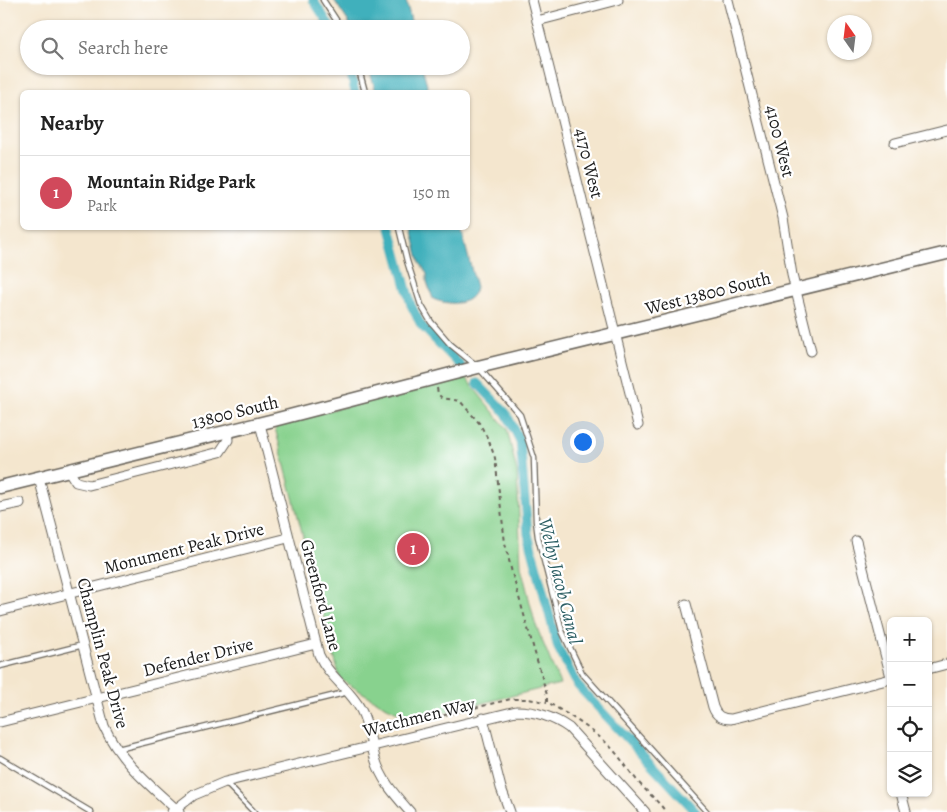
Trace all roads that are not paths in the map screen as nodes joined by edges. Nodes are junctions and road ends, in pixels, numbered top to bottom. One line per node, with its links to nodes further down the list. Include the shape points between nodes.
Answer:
1 (323, 0): 5 (lane)
2 (532, 0): 6 (street, 4170 West)
3 (618, 0): 6 (street)
4 (728, 0): 13 (street, 4100 West, via 783,218)
5 (336, 20)
6 (537, 21): 14 (street, 4170 West)
7 (360, 75): 8 (lane)
8 (364, 90)
9 (947, 130): 10 (street)
10 (895, 143)
11 (399, 230): 16 (lane, via 421,305 450,344)
12 (947, 252): 13 (street, West 13800 South)
13 (796, 290): 14 (street, West 13800 South); 15 (street, 4100 West)
14 (615, 334): 16 (street, West 13800 South); 18 (street, 4170 West)
15 (811, 351)
16 (478, 367): 17 (street, 13800 South); 52 (lane, via 520,415 527,432 534,458 538,536 562,631 582,673)
17 (260, 424): 19 (street, 13800 South); 25 (street, Greenford Lane)
18 (638, 425)
19 (227, 432): 20 (street, 13800 South); 20 (street, via 228,440 220,452 89,485 76,482)
20 (69, 470): 21 (street, 13800 South)
21 (40, 478): 22 (street, 13800 South); 27 (street, Champlin Peak Drive)
22 (0, 487)
23 (20, 503): 24 (street)
24 (0, 507)
25 (288, 538): 27 (street, Monument Peak Drive); 30 (street, Greenford Lane)
26 (856, 541): 32 (street)
27 (70, 593): 29 (street, Monument Peak Drive); 31 (street, Champlin Peak Drive)
28 (686, 604): 36 (street, via 712,707 720,717 731,719)
29 (0, 611)
30 (316, 644): 37 (street, Greenford Lane, via 325,668); 38 (street, Defender Drive)
31 (83, 645): 34 (lane); 38 (street, Champlin Peak Drive)
32 (887, 662)
33 (947, 664): 35 (street)
34 (0, 666)
35 (932, 668)
36 (887, 679)
37 (348, 692): 41 (street, Greenford Lane, via 364,717); 42 (lane)
38 (96, 698): 40 (street, Defender Drive); 42 (street, Champlin Peak Drive, via 104,726)
39 (483, 718): 41 (street, Watchmen Way); 50 (street); 51 (street, Watchmen Way, via 524,711 540,713 562,723)
40 (0, 722)
41 (372, 745): 44 (street, Watchmen Way); 49 (street, Greenford Lane, via 384,779)
42 (116, 749): 46 (street, Champlin Peak Drive)
43 (0, 758): 47 (lane)
44 (225, 782): 46 (street, Watchmen Way, via 194,796); 48 (lane)
45 (902, 797): 53 (street)
46 (175, 811)
47 (91, 812)
48 (254, 812)
49 (410, 812)
50 (510, 812)
51 (645, 812)
52 (706, 812)
53 (906, 812)

